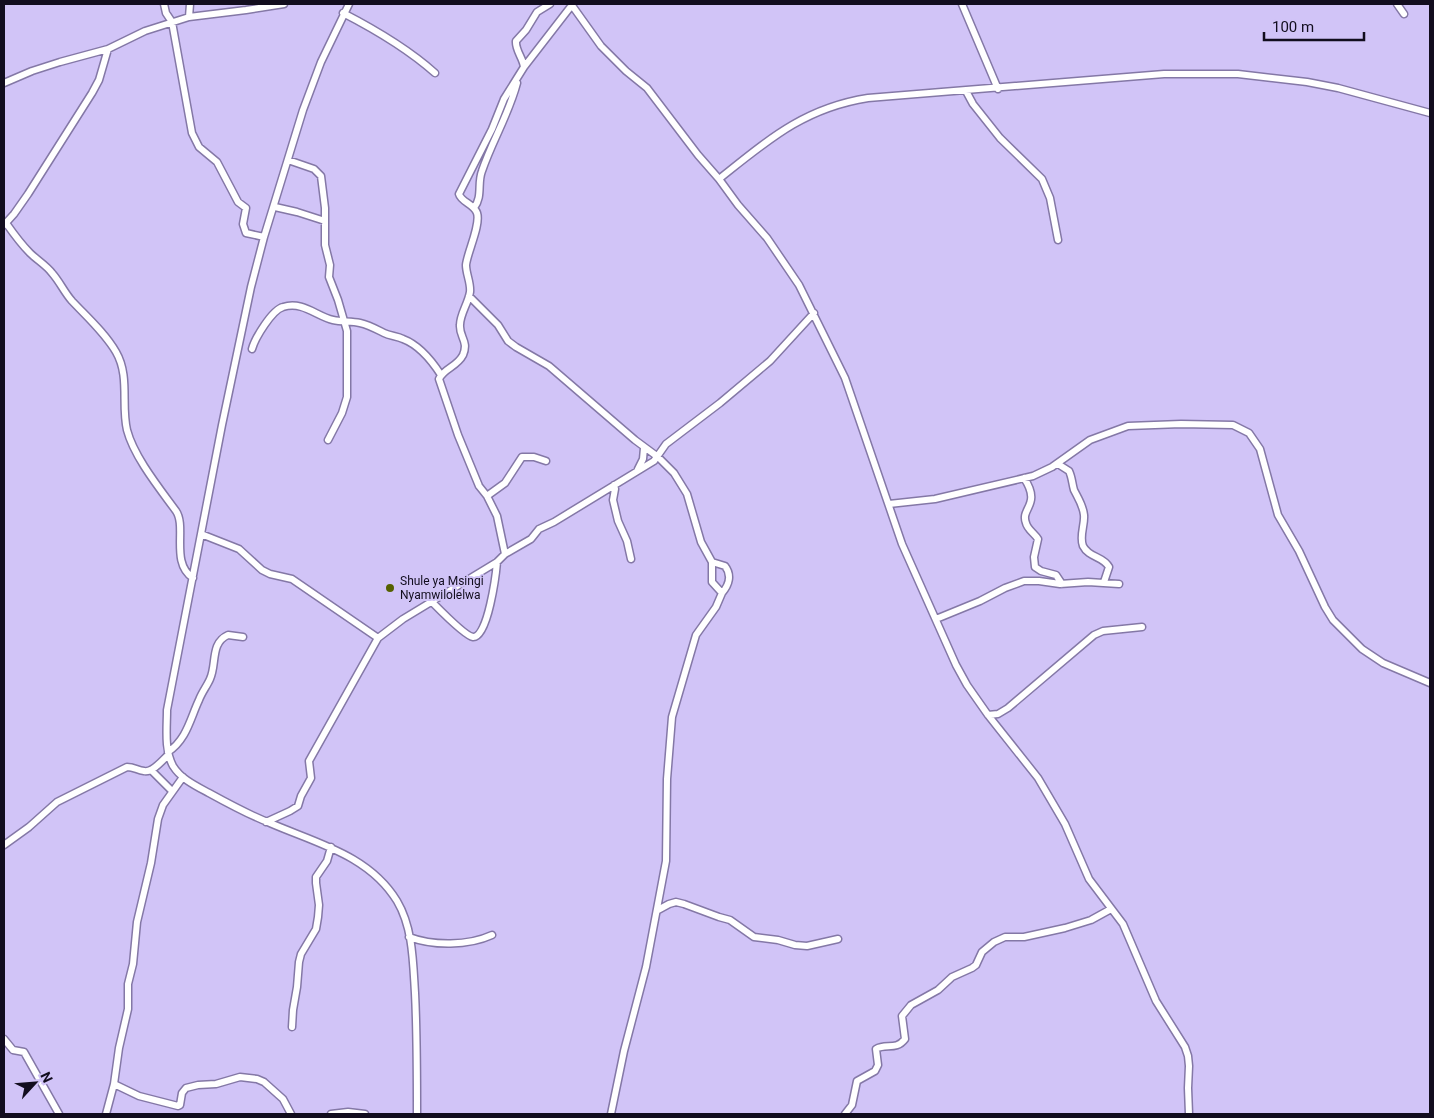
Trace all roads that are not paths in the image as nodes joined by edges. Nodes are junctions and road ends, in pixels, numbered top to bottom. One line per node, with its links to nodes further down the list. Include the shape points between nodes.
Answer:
1 (164, 4): 12 (street)
2 (190, 4): 11 (street)
3 (284, 4): 11 (street)
4 (348, 4): 9 (street)
5 (550, 4): 14 (street, via 536,12 516,41)
6 (572, 4): 14 (street); 22 (street, via 601,46 647,88)
7 (962, 4): 18 (street)
8 (1397, 4): 10 (street)
9 (343, 13): 15 (street, via 388,38); 21 (street, via 320,62)
10 (1404, 14)
11 (189, 17): 12 (street)
12 (172, 22): 13 (street); 27 (street, via 192,133 199,147 217,162 238,202 246,208 246,232)
13 (108, 49): 17 (street, via 32,71); 26 (street, via 92,93 28,194)
14 (524, 67): 16 (street)
15 (435, 72)
16 (518, 77): 24 (street, via 482,171 479,202); 24 (street, via 460,190 459,196)
17 (4, 83)
18 (998, 88): 19 (street); 20 (street, via 1164,74 1238,74 1315,83)
19 (966, 91): 22 (street, via 868,98 824,108 802,118); 28 (street, via 1000,138 1042,179 1050,198)
20 (1430, 113)
21 (288, 160): 23 (street); 25 (street, via 321,176)
22 (719, 178): 30 (street, via 772,245)
23 (275, 207): 25 (street); 27 (street)
24 (474, 208): 29 (street, via 477,217 466,263)
25 (325, 221): 31 (street, via 329,277)
26 (5, 224): 49 (street, via 52,272 67,295 117,354 130,438 153,480 178,514 184,570)
27 (264, 237): 44 (street, via 239,343)
28 (1058, 240)
29 (469, 296): 33 (street, via 460,324 465,342 463,354); 35 (street, via 498,324 508,341 549,366)
30 (814, 313): 36 (street, via 770,362 666,444); 43 (street, via 852,393)
31 (344, 322): 32 (street, via 299,307 281,307 260,330); 33 (street, via 366,324 408,341); 34 (street, via 347,331 347,397)
32 (252, 349)
33 (441, 375): 42 (street, via 440,384 458,435 479,486)
34 (328, 440)
35 (644, 448): 36 (street); 39 (street)
36 (658, 457): 39 (street); 48 (street, via 684,486 701,542)
37 (546, 462): 42 (street, via 522,457 505,483)
38 (1058, 464): 40 (street); 50 (street, via 1071,474 1083,510 1083,545 1090,555 1109,567); 59 (street, via 1090,440 1128,426 1233,425 1249,433 1260,449 1278,515 1300,551 1333,620 1362,649 1383,664)
39 (638, 469): 41 (street)
40 (1024, 478): 43 (street, via 935,499); 51 (street, via 1032,492 1025,518 1027,527 1038,539 1035,567 1056,575)
41 (614, 485): 45 (street); 46 (street, via 618,521)
42 (487, 496): 45 (street, via 497,516)
43 (889, 504): 55 (street, via 906,553)
44 (202, 534): 49 (street); 58 (street, via 239,549 262,570 292,580)
45 (505, 554): 47 (street)
46 (631, 559)
47 (497, 562): 54 (street); 54 (street, via 492,598 481,632 476,637 462,630)
48 (712, 562): 53 (street, via 712,582); 53 (street, via 725,566 729,574 728,584)
49 (193, 578): 61 (street, via 167,710)
50 (1104, 582): 51 (street); 52 (street)
51 (1062, 584): 55 (street, via 1024,581)
52 (1119, 584)
53 (722, 593): 69 (street, via 696,635 672,717 666,861)
54 (432, 602): 58 (street)
55 (936, 619): 60 (street, via 962,677)
56 (1142, 627): 60 (street, via 1094,635 1008,708)
57 (243, 637): 61 (street, via 228,635 219,641 210,679 189,727)
58 (378, 638): 65 (street, via 309,761 311,778 298,806)
59 (1430, 683)
60 (988, 715): 68 (street, via 1038,778 1087,874)
61 (168, 753): 62 (street); 63 (street)
62 (151, 770): 64 (street); 66 (street, via 144,772 127,767 101,779 57,802)
63 (182, 777): 64 (street); 65 (street)
64 (172, 791): 75 (street, via 158,819 137,922 128,984 128,1009)
65 (266, 822): 67 (street)
66 (4, 845)
67 (331, 847): 71 (street, via 380,878 397,901); 73 (street, via 327,861 316,877 318,917 316,929 298,962)
68 (1111, 909): 83 (street, via 1091,920 1065,928 999,939 988,946 972,968 955,975 938,990 911,1005 902,1016 905,1039 895,1047 877,1048 877,1068 857,1082 852,1105); 84 (street, via 1123,924 1156,1001 1188,1056)
69 (658, 910): 72 (street, via 676,902 684,904 730,920 754,937 795,945); 82 (street)
70 (492, 935): 71 (street, via 470,942 422,942)
71 (409, 937): 81 (street, via 416,1022)
72 (838, 940)
73 (292, 1027)
74 (4, 1039): 76 (street, via 13,1050 24,1052)
75 (114, 1084): 77 (street); 78 (street, via 139,1096 178,1106 186,1088 240,1077 257,1079 278,1094)
76 (59, 1114)
77 (106, 1114)
78 (291, 1114)
79 (331, 1114): 80 (street)
80 (365, 1114)
81 (418, 1114)
82 (611, 1114)
83 (845, 1114)
84 (1189, 1114)

